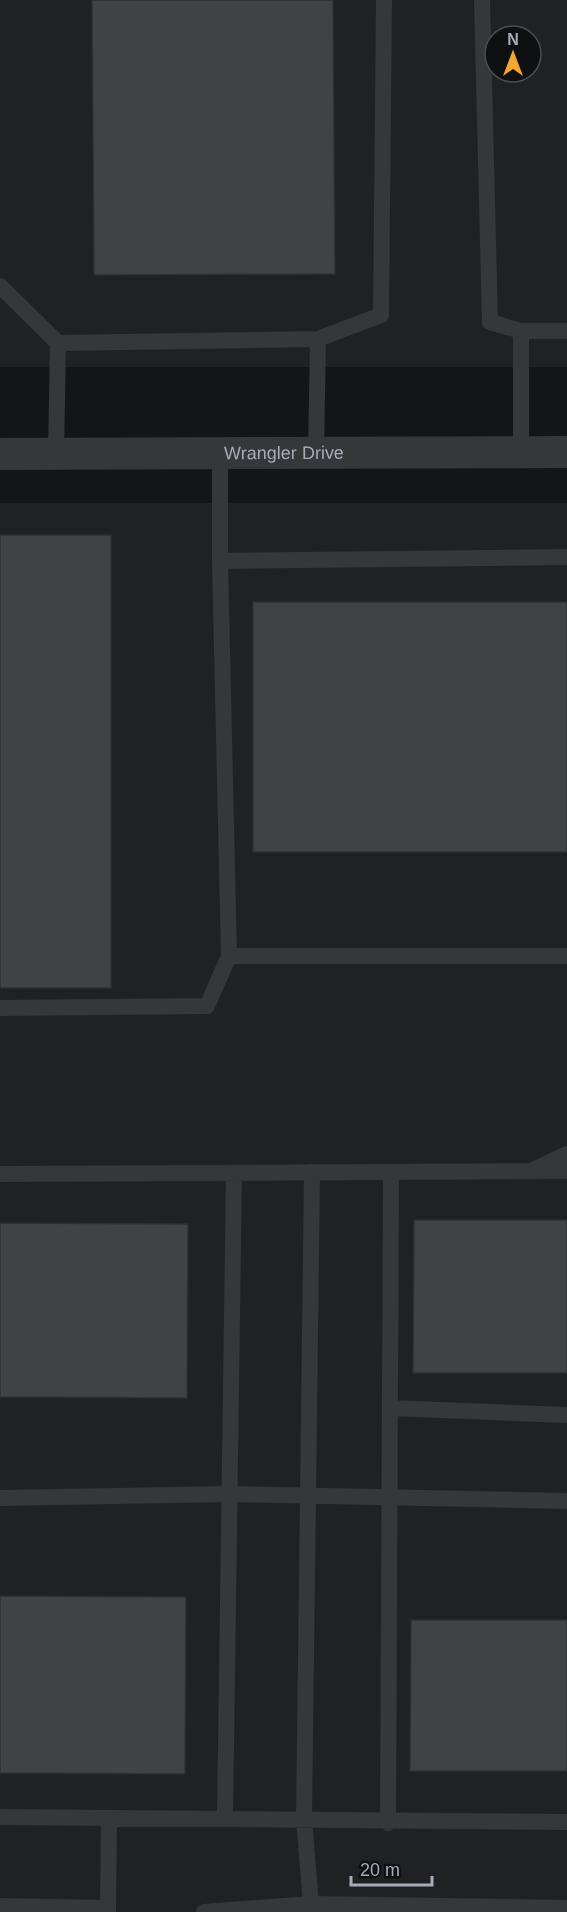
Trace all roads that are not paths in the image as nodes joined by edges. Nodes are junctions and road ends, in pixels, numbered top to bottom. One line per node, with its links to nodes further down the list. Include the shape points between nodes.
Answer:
1 (384, 0): 6 (lane, via 381,315)
2 (482, 0): 4 (lane, via 490,322)
3 (0, 286): 7 (lane)
4 (521, 331): 5 (lane); 8 (lane)
5 (567, 331)
6 (318, 339): 7 (lane); 10 (lane)
7 (58, 344): 12 (lane)
8 (521, 452): 9 (street, Wrangler Drive); 10 (street, Wrangler Drive)
9 (567, 452)
10 (316, 453): 13 (street, Wrangler Drive)
11 (0, 454): 12 (street, Wrangler Drive)
12 (56, 454): 13 (street, Wrangler Drive)
13 (220, 454): 15 (lane)
14 (567, 557): 15 (lane)
15 (220, 561): 16 (lane)
16 (229, 956): 17 (lane); 18 (lane, via 207,1006)
17 (567, 956)
18 (0, 1008)
19 (567, 1154): 20 (lane)
20 (530, 1171): 21 (lane); 23 (lane)
21 (567, 1171)
22 (312, 1172): 23 (lane); 24 (lane); 30 (lane)
23 (391, 1172): 26 (lane)
24 (234, 1173): 25 (lane); 28 (lane)
25 (0, 1174)
26 (390, 1408): 27 (lane); 31 (lane)
27 (567, 1415)
28 (229, 1494): 29 (lane); 30 (lane); 35 (lane)
29 (0, 1498)
30 (308, 1498): 31 (lane); 36 (lane)
31 (390, 1498): 32 (lane); 38 (lane)
32 (567, 1501)
33 (0, 1817): 34 (lane)
34 (110, 1818): 35 (lane); 42 (lane)
35 (225, 1818): 36 (lane)
36 (304, 1819): 38 (lane); 39 (lane)
37 (567, 1822): 38 (lane)
38 (388, 1823)
39 (311, 1904): 41 (lane); 43 (lane)
40 (0, 1906): 42 (lane)
41 (567, 1908)
42 (108, 1910)
43 (204, 1912)

